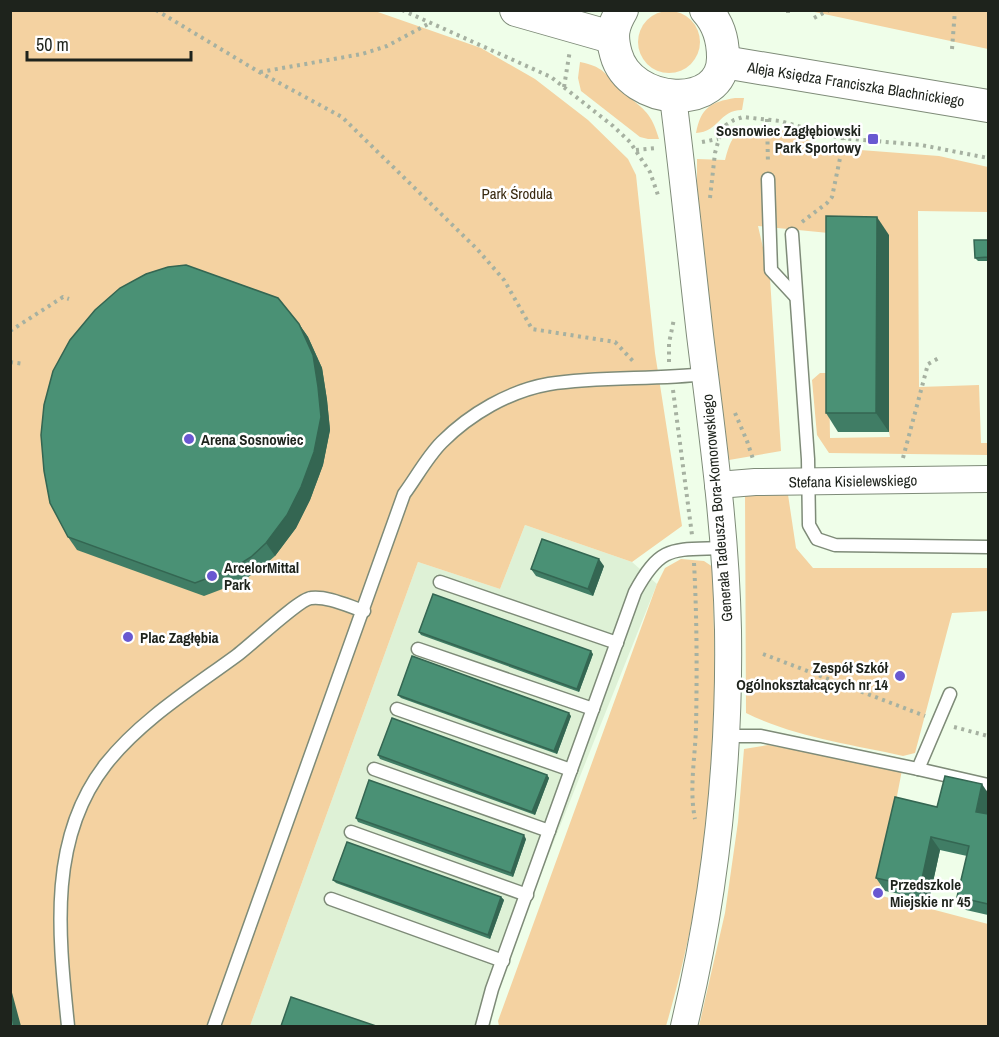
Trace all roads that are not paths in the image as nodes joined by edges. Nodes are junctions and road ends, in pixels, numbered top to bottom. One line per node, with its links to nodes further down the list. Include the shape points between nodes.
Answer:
1 (516, 10): 3 (street)
2 (706, 10): 4 (street, via 718,28)
3 (617, 24): 5 (street, via 618,61 624,73 646,89)
4 (724, 62): 5 (street, via 711,85 699,92); 6 (street, Aleja Księdza Franciszka Blachnickiego)
5 (673, 97): 10 (street, Generała Tadeusza Bora-Komorowskiego)
6 (988, 106)
7 (768, 180): 9 (lane, via 771,270)
8 (792, 234): 9 (lane)
9 (796, 297): 12 (lane)
10 (705, 374): 13 (street, Generała Tadeusza Bora-Komorowskiego); 17 (lane, via 548,385 484,408 440,444 404,494)
11 (988, 479): 12 (street, Stefana Kisielewskiego)
12 (807, 482): 13 (street, Stefana Kisielewskiego); 14 (lane, via 809,525 817,539 835,545)
13 (718, 485): 15 (street, Generała Tadeusza Bora-Komorowskiego)
14 (988, 547)
15 (723, 548): 18 (lane, via 680,549 665,554 648,568); 23 (street, Generała Tadeusza Bora-Komorowskiego, via 728,629)
16 (440, 582): 18 (lane)
17 (364, 611): 33 (lane, via 309,598 180,696 132,737 102,770 75,820 63,876 61,939); 34 (lane)
18 (617, 643): 22 (lane)
19 (418, 649): 22 (lane)
20 (950, 694): 25 (lane)
21 (397, 709): 26 (lane)
22 (593, 709): 26 (lane)
23 (726, 736): 25 (lane, via 761,736); 36 (street, Generała Tadeusza Bora-Komorowskiego, via 711,892)
24 (375, 769): 28 (lane)
25 (918, 769): 27 (lane)
26 (571, 770): 28 (lane)
27 (988, 785)
28 (549, 831): 30 (lane)
29 (351, 832): 30 (lane)
30 (527, 894): 32 (lane)
31 (331, 898): 32 (lane)
32 (503, 961): 35 (lane)
33 (68, 1026)
34 (214, 1026)
35 (482, 1026)
36 (684, 1026)

